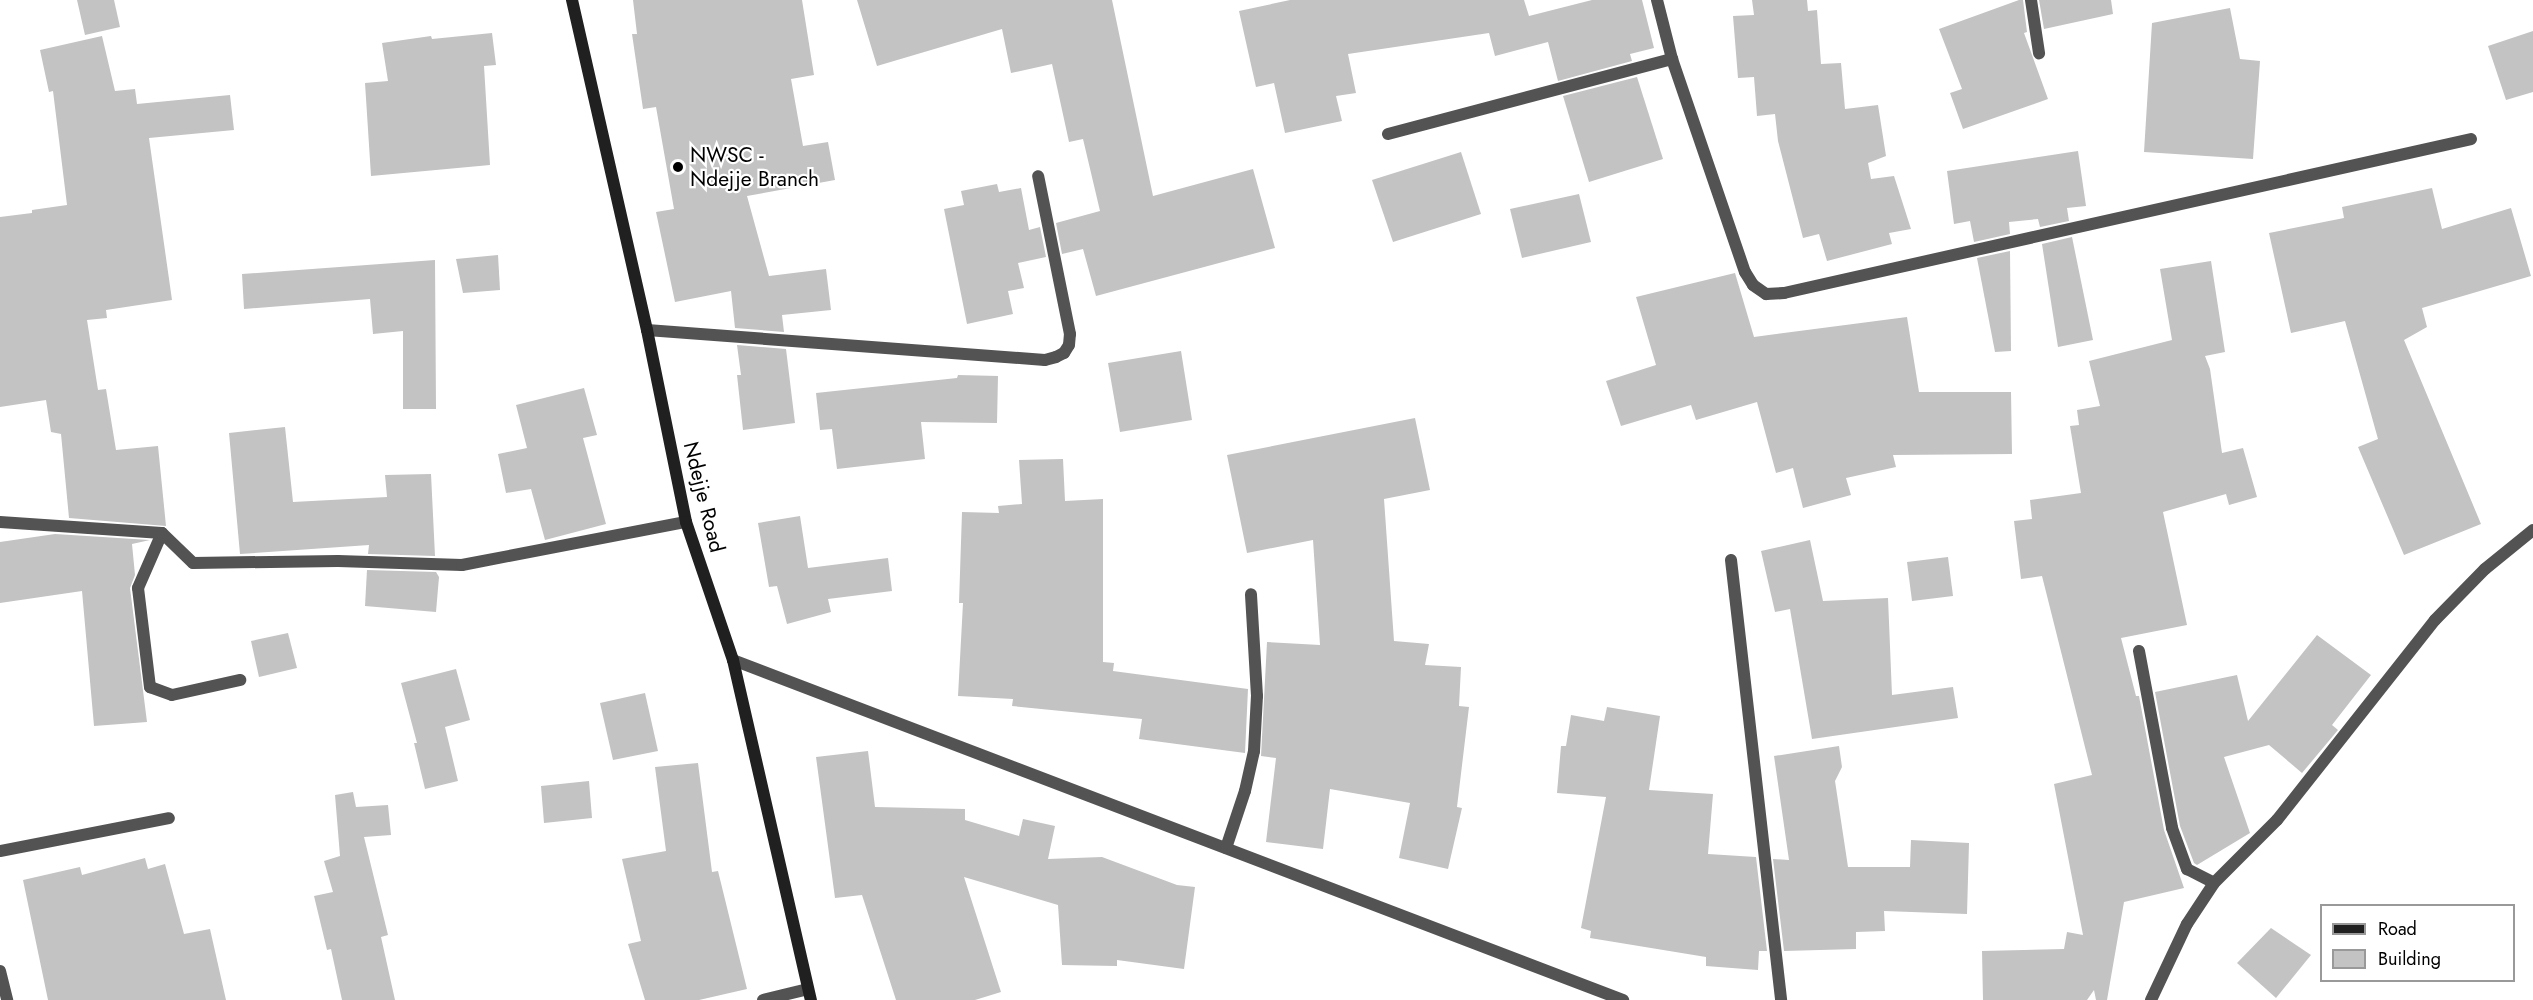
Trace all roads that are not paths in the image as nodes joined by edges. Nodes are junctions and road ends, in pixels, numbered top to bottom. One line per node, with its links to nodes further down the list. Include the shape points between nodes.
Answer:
1 (572, 0): 9 (street, Ndejje Road)
2 (1657, 0): 5 (street)
3 (2031, 0): 4 (street)
4 (2039, 53)
5 (1672, 59): 6 (street); 7 (street, via 1745,272 1753,285 1766,294)
6 (1388, 134)
7 (2470, 140)
8 (1038, 176): 9 (street, via 1070,334 1070,345 1056,357 1045,360)
9 (646, 330): 11 (street, Ndejje Road)
10 (0, 522): 13 (street)
11 (686, 522): 13 (street, via 462,565 338,561 193,563); 17 (street, Ndejje Road)
12 (2533, 530): 22 (street, via 2485,568 2434,620 2277,820)
13 (162, 533): 18 (street, via 138,588 150,687 171,695)
14 (1731, 560): 28 (street)
15 (1251, 594): 20 (street, via 1257,696 1254,751)
16 (2139, 651): 22 (street, via 2172,828 2187,869)
17 (733, 660): 20 (street); 24 (street, Ndejje Road)
18 (240, 680)
19 (169, 818): 21 (street)
20 (1226, 848): 27 (street)
21 (0, 851)
22 (2214, 883): 29 (street, via 2187,924)
23 (0, 971): 25 (street)
24 (810, 994): 26 (street)
25 (7, 1000)
26 (763, 1000)
27 (1623, 1000)
28 (1780, 1000)
29 (2151, 1000)

